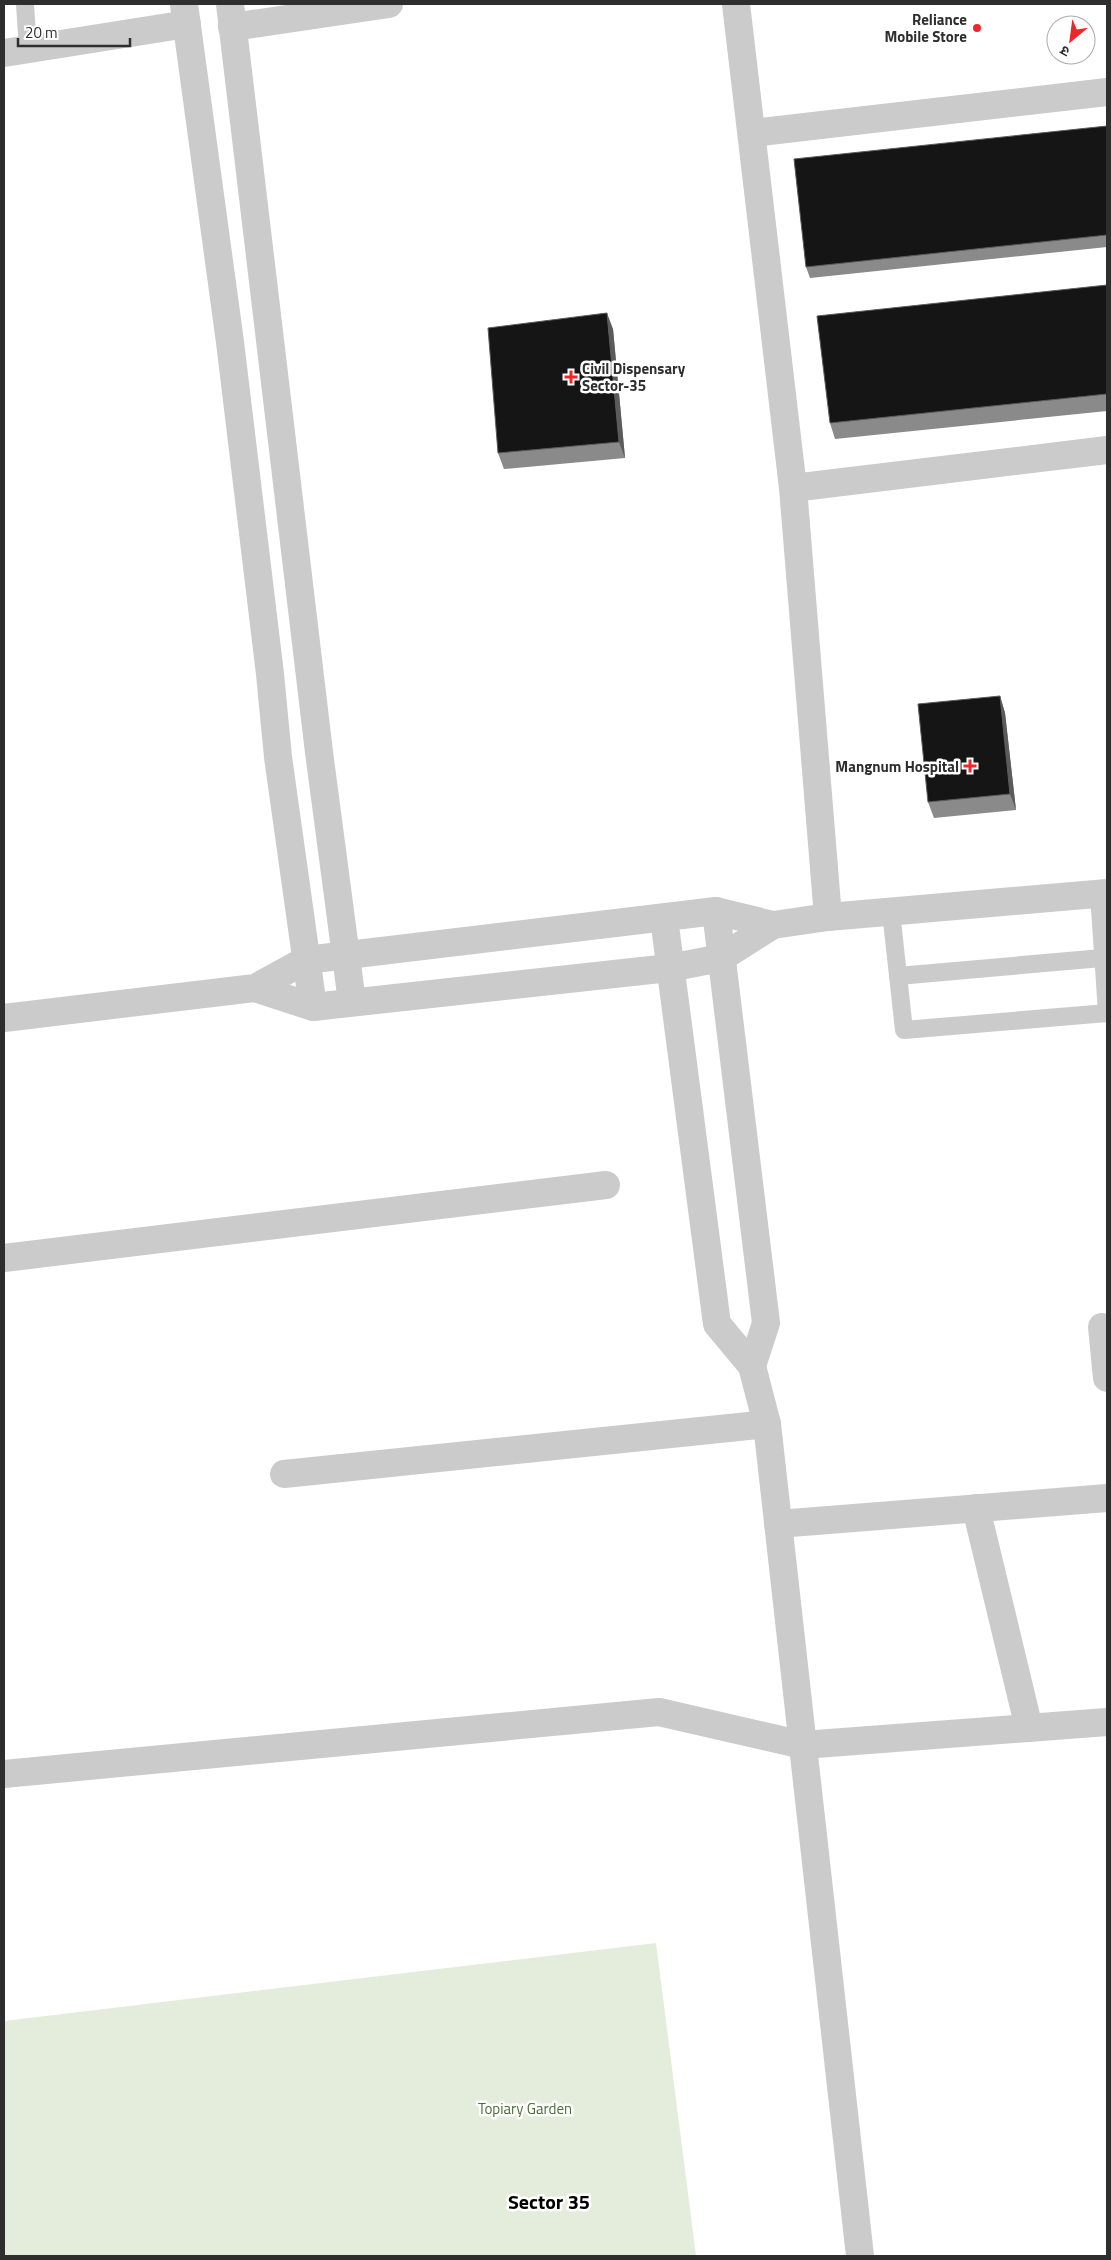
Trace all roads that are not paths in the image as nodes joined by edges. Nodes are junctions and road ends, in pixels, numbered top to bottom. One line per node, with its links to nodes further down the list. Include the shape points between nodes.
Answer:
1 (25, 4): 6 (lane)
2 (381, 4): 5 (street)
3 (736, 4): 8 (street)
4 (185, 14): 6 (street); 12 (street)
5 (231, 15): 11 (street)
6 (16, 52)
7 (1107, 92): 8 (street)
8 (752, 133): 10 (street)
9 (1107, 450): 10 (street)
10 (793, 488): 16 (street)
11 (290, 504): 12 (street); 19 (street)
12 (251, 511): 22 (street, via 278,757)
13 (1103, 893): 15 (street); 21 (lane)
14 (716, 911): 17 (street); 18 (street); 20 (street)
15 (891, 912): 16 (street); 24 (lane)
16 (828, 917): 18 (street)
17 (664, 918): 19 (street); 23 (street)
18 (773, 925): 20 (street)
19 (345, 955): 22 (street); 26 (street)
20 (721, 958): 23 (street); 33 (street, via 766,1323)
21 (1102, 958): 24 (lane); 28 (lane)
22 (306, 960): 25 (street); 27 (street)
23 (669, 968): 26 (street); 33 (street, via 718,1324)
24 (898, 976): 28 (lane, via 904,1030)
25 (255, 988): 27 (street); 29 (street)
26 (352, 1002): 27 (street)
27 (313, 1007)
28 (1107, 1013)
29 (4, 1018)
30 (606, 1185): 31 (street)
31 (4, 1258)
32 (1102, 1327): 34 (street)
33 (752, 1366): 35 (street)
34 (1107, 1378)
35 (767, 1424): 36 (street); 39 (street)
36 (284, 1474)
37 (1107, 1498): 38 (street)
38 (976, 1508): 39 (street); 41 (street)
39 (778, 1524): 42 (street)
40 (1107, 1722): 41 (street)
41 (1029, 1728): 42 (street)
42 (803, 1745): 43 (street, via 659,1712); 44 (street)
43 (4, 1774)
44 (860, 2256)

